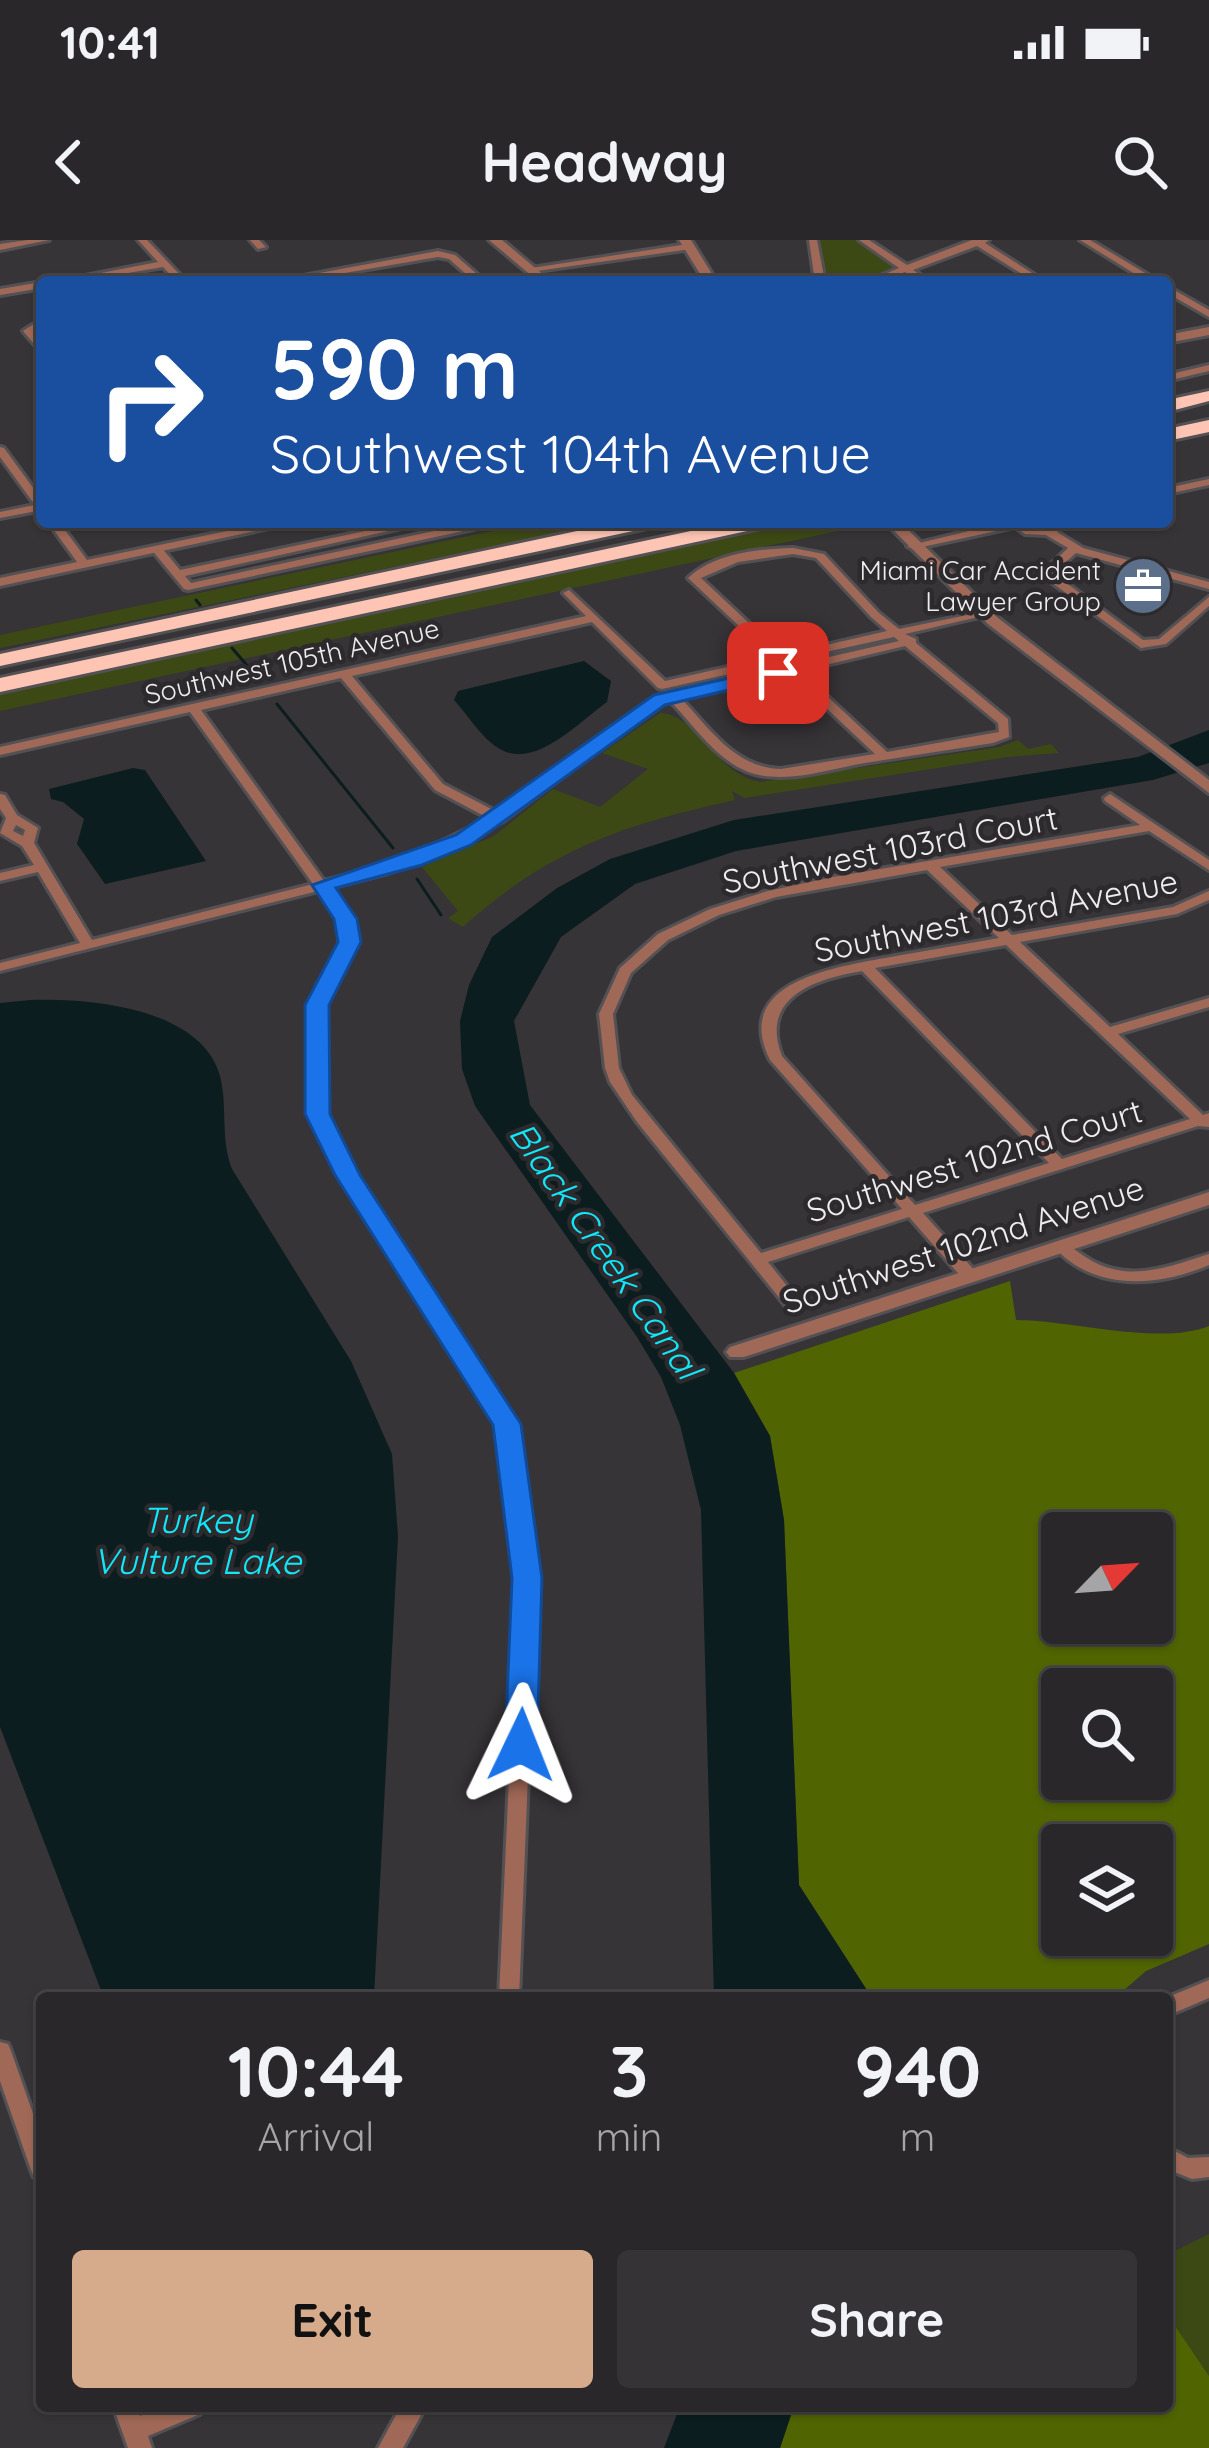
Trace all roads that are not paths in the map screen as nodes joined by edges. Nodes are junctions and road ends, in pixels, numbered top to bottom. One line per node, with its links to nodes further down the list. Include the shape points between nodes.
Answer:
1 (45, 240): 9 (street)
2 (495, 240): 13 (street)
3 (813, 240): 21 (street)
4 (863, 240): 12 (street)
5 (1084, 240): 25 (street)
6 (979, 241): 12 (street); 24 (street)
7 (149, 242): 10 (street)
8 (686, 243): 13 (street); 20 (street)
9 (0, 248)
10 (165, 264): 14 (street); 15 (street)
11 (371, 266): 16 (street); 17 (street); 18 (street, via 433,255 452,257)
12 (904, 267): 22 (street); 23 (street)
13 (530, 269): 19 (street)
14 (94, 276)
15 (176, 276)
16 (316, 276)
17 (382, 276)
18 (475, 276)
19 (539, 276)
20 (707, 276)
21 (819, 276)
22 (885, 276)
23 (917, 276)
24 (1033, 276)
25 (1145, 276)
26 (36, 286): 27 (street)
27 (0, 292): 29 (street)
28 (1173, 293): 30 (street)
29 (13, 307)
30 (1209, 314)
31 (1207, 333): 32 (street)
32 (1173, 338)
33 (1209, 368): 34 (street)
34 (1173, 377)
35 (1209, 399): 36 (highway)
36 (1173, 407)
37 (1209, 426): 38 (highway)
38 (1173, 434)
39 (0, 450): 44 (street)
40 (1173, 479): 42 (street)
41 (1209, 482): 42 (street)
42 (1187, 487): 43 (street); 45 (street)
43 (1173, 490)
44 (36, 499)
45 (1209, 499)
46 (36, 508): 47 (street)
47 (0, 514)
48 (57, 528): 63 (street)
49 (223, 528): 63 (street)
50 (260, 528): 60 (street)
51 (395, 528): 58 (street)
52 (440, 528): 62 (street)
53 (618, 528): 72 (highway)
54 (733, 528): 75 (highway)
55 (897, 528): 61 (street)
56 (1008, 528): 61 (street)
57 (1053, 528): 59 (street)
58 (317, 544): 62 (street); 64 (street)
59 (1074, 548): 66 (street); 68 (street, via 1051,578 1141,644 1162,642)
60 (157, 549): 63 (street); 64 (street)
61 (917, 550): 69 (street)
62 (329, 557): 64 (street, via 188,587)
63 (81, 561): 65 (street)
64 (178, 574)
65 (0, 578)
66 (1209, 586)
67 (569, 593): 70 (street)
68 (1209, 600)
69 (988, 617): 71 (street); 80 (street)
70 (594, 618): 74 (street, Southwest 105th Avenue); 76 (street)
71 (902, 637): 73 (street); 73 (street, via 811,550 696,573 699,585); 79 (street, via 1007,727 1005,734)
72 (0, 659)
73 (786, 664): 76 (street); 79 (street)
74 (344, 674): 77 (street, Southwest 105th Avenue); 83 (street, via 439,787)
75 (0, 686)
76 (670, 692): 79 (street, via 741,766 760,775); 83 (street)
77 (193, 707): 78 (street, Southwest 105th Avenue); 89 (street)
78 (0, 751)
79 (885, 757)
80 (1209, 788)
81 (0, 798): 87 (street, via 12,818 5,832 27,843)
82 (1110, 798): 84 (street)
83 (498, 818): 89 (street, via 414,861)
84 (1148, 827): 85 (street, Southwest 103rd Court); 86 (street)
85 (930, 865): 91 (street); 103 (street, Southwest 103rd Court, via 711,911 668,934 615,995 606,1028 615,1075)
86 (1209, 866)
87 (42, 867): 88 (street); 92 (street)
88 (0, 877)
89 (323, 885): 92 (street); 108 (street, via 346,919 350,942 317,1005 318,1114 347,1175 502,1412 511,1441 527,1578)
90 (1209, 896): 91 (street, Southwest 103rd Avenue, via 1182,909)
91 (1009, 940): 93 (street, Southwest 103rd Avenue); 96 (street)
92 (88, 945): 94 (street)
93 (864, 965): 98 (street); 100 (street, Southwest 103rd Avenue, via 787,992 769,1016 770,1048)
94 (0, 967)
95 (1209, 1002): 96 (street)
96 (1107, 1033): 97 (street)
97 (1206, 1122): 98 (street, Southwest 102nd Court)
98 (1060, 1165): 100 (street, Southwest 102nd Court)
99 (1209, 1198): 101 (street, Southwest 102nd Avenue)
100 (911, 1211): 103 (street, Southwest 102nd Court); 104 (street)
101 (1061, 1246): 102 (street, via 1093,1270 1160,1277); 104 (street, Southwest 102nd Avenue)
102 (1209, 1259)
103 (758, 1260): 105 (street)
104 (970, 1276): 106 (street, Southwest 102nd Avenue)
105 (796, 1307)
106 (737, 1352)
107 (1209, 1989): 109 (street)
108 (508, 1992)
109 (1173, 2004)
110 (0, 2051): 111 (street)
111 (36, 2153)
112 (1173, 2162): 113 (street)
113 (1209, 2167)
114 (176, 2412): 116 (street)
115 (411, 2412): 117 (street)
116 (133, 2428)
117 (390, 2448)

